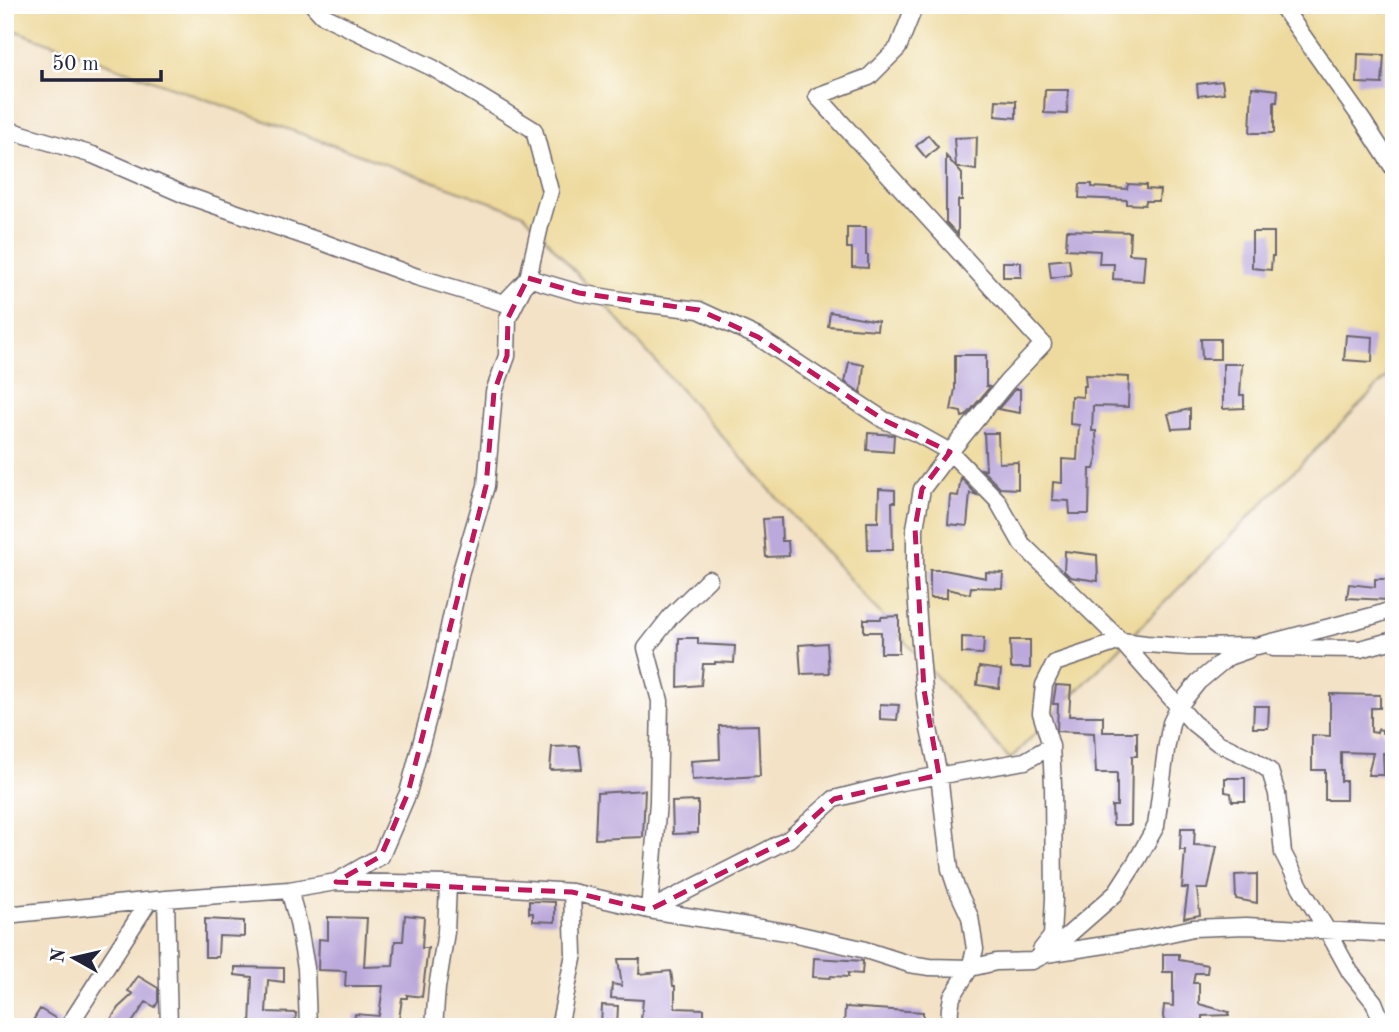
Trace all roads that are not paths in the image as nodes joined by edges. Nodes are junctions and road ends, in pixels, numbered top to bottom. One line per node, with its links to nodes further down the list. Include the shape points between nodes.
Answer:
1 (313, 5): 6 (street, via 322,15 433,68 534,130 550,191)
2 (915, 5): 7 (street, via 898,48 869,76 817,96 1043,344)
3 (1281, 5): 5 (street)
4 (5, 129): 6 (street, via 93,155 186,195 416,277 504,303)
5 (1394, 169)
6 (528, 278): 7 (street, via 579,293 699,310 758,337 884,420); 16 (street, via 508,318 508,356 494,392 486,486 408,793 381,856)
7 (950, 452): 11 (street, via 997,500 1022,544); 15 (street, via 922,489 915,528 924,690)
8 (709, 579): 21 (street, via 646,648 660,701)
9 (1394, 608): 12 (street)
10 (1394, 640): 12 (street, via 1360,649)
11 (1121, 641): 12 (street); 13 (street); 14 (street, via 1055,663 1044,685 1041,713)
12 (1257, 646): 13 (street, via 1228,657 1198,682)
13 (1179, 706): 23 (street, via 1218,743 1270,771 1283,853); 25 (street, via 1171,723 1156,825 1138,860 1115,894)
14 (1051, 746): 15 (street, via 1025,761); 25 (street, via 1052,936)
15 (939, 775): 21 (street, via 834,799 789,839); 26 (street, via 950,869 970,917 975,949)
16 (336, 882): 17 (street); 18 (street)
17 (448, 884): 19 (street); 30 (street)
18 (289, 890): 20 (street); 29 (street, via 306,968)
19 (572, 892): 21 (street); 31 (street, via 574,954)
20 (158, 900): 22 (street); 27 (street); 28 (street)
21 (649, 910): 26 (street, via 792,933 909,964)
22 (5, 915)
23 (1327, 930): 24 (street); 25 (street, via 1193,928 1046,954); 33 (street, via 1350,972 1374,1002)
24 (1394, 934)
25 (1031, 961): 26 (street)
26 (970, 968): 32 (street, via 952,997)
27 (68, 1027)
28 (169, 1027)
29 (308, 1027)
30 (434, 1027)
31 (559, 1027)
32 (949, 1027)
33 (1384, 1027)

